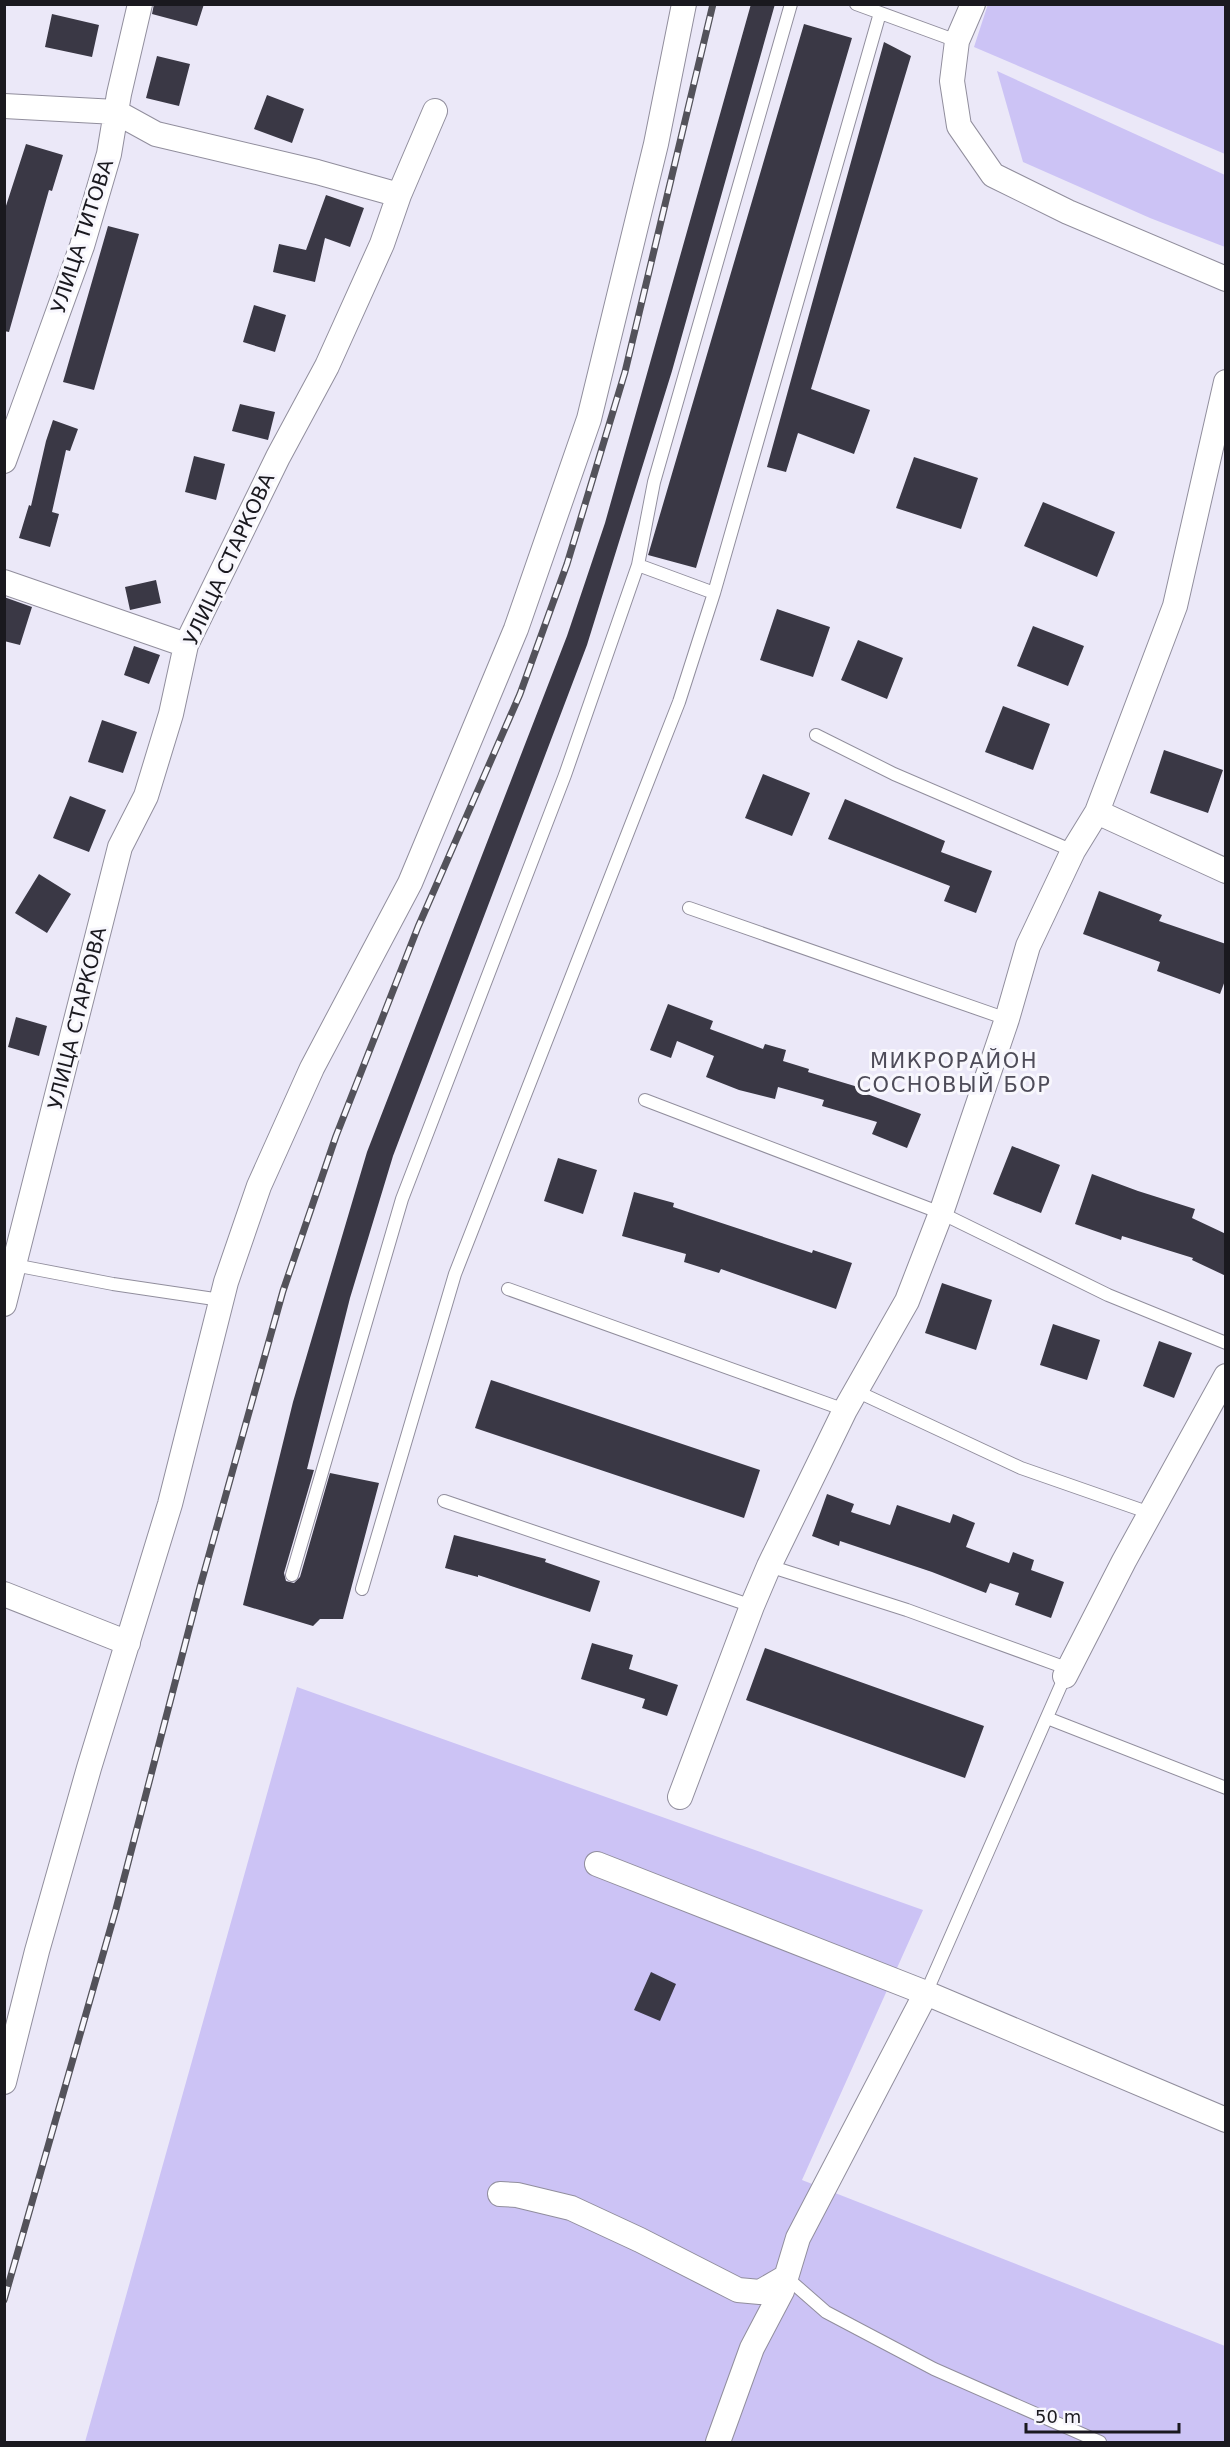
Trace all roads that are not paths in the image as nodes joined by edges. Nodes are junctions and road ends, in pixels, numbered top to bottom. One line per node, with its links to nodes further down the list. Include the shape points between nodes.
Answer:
1 (140, 4): 10 (street, УЛИЦА ТИТОВА)
2 (684, 4): 29 (street, via 656,144 589,419 516,629 410,883 312,1068 259,1186)
3 (791, 4): 15 (lane, via 654,482)
4 (856, 4): 6 (lane)
5 (973, 4): 7 (street)
6 (880, 13): 7 (lane); 17 (lane)
7 (957, 41): 12 (street, via 952,81 959,126 993,176)
8 (4, 106): 10 (street)
9 (435, 111): 11 (street, УЛИЦА СТАРКОВА)
10 (116, 112): 11 (street, via 156,134); 14 (street, УЛИЦА ТИТОВА, via 109,154 82,246)
11 (399, 195): 18 (street, УЛИЦА СТАРКОВА, via 382,244 327,366)
12 (1226, 279)
13 (1226, 382): 20 (street, via 1175,606)
14 (4, 461)
15 (638, 565): 17 (lane); 37 (lane, via 565,775 402,1199)
16 (4, 582): 18 (street)
17 (714, 593): 38 (lane, via 680,702 455,1274)
18 (186, 645): 27 (street, УЛИЦА СТАРКОВА, via 171,714 146,795 120,847)
19 (816, 735): 21 (lane, via 894,774)
20 (1097, 812): 21 (street); 22 (street)
21 (1073, 851): 24 (street, via 1028,946)
22 (1226, 871)
23 (688, 908): 24 (lane)
24 (1007, 1019): 26 (street)
25 (645, 1100): 26 (lane)
26 (941, 1213): 31 (lane, via 1108,1295); 33 (street, via 907,1301)
27 (14, 1264): 29 (lane, via 113,1284); 30 (street, УЛИЦА СТАРКОВА)
28 (508, 1289): 33 (lane)
29 (221, 1299): 41 (street, via 170,1504)
30 (4, 1304)
31 (1226, 1343)
32 (1226, 1376): 35 (street)
33 (850, 1401): 35 (lane); 36 (street)
34 (444, 1501): 40 (lane)
35 (1150, 1513): 42 (street)
36 (769, 1566): 40 (street); 42 (lane, via 907,1610)
37 (292, 1575)
38 (362, 1589)
39 (4, 1594): 41 (street)
40 (752, 1606): 45 (street)
41 (128, 1643): 48 (street, via 37,1951)
42 (1067, 1673): 43 (lane)
43 (1047, 1718): 44 (lane); 47 (lane)
44 (1226, 1788)
45 (680, 1797)
46 (597, 1864): 47 (street)
47 (926, 1993): 49 (street); 51 (street, via 798,2238)
48 (4, 2082)
49 (1226, 2120)
50 (500, 2194): 51 (street, via 571,2208 738,2290 759,2292)
51 (786, 2277): 52 (street, via 752,2348); 53 (lane, via 826,2312 934,2369)
52 (718, 2442)
53 (1100, 2442)

